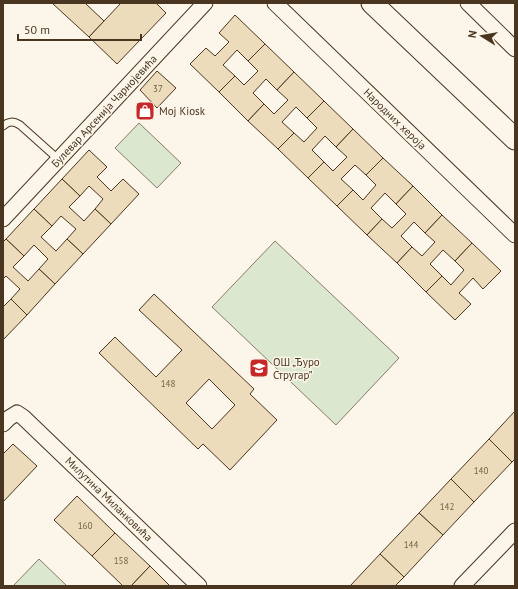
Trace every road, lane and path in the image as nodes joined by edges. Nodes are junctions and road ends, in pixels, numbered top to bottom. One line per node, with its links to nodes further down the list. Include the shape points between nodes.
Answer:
1 (205, 3): 8 (street, Булевар Арсенија Чарнојевића)
2 (275, 3): 10 (street, Народних хероја)
3 (372, 3): 7 (street)
4 (468, 3): 5 (street)
5 (515, 49)
6 (3, 126): 8 (lane, via 10,122 20,125)
7 (515, 139)
8 (58, 159): 9 (street, Булевар Арсенија Чарнојевића)
9 (3, 219)
10 (515, 235)
11 (3, 424): 13 (street, Милутина Миланковића, via 17,414 23,416)
12 (515, 531): 14 (street)
13 (199, 586)
14 (462, 586)

